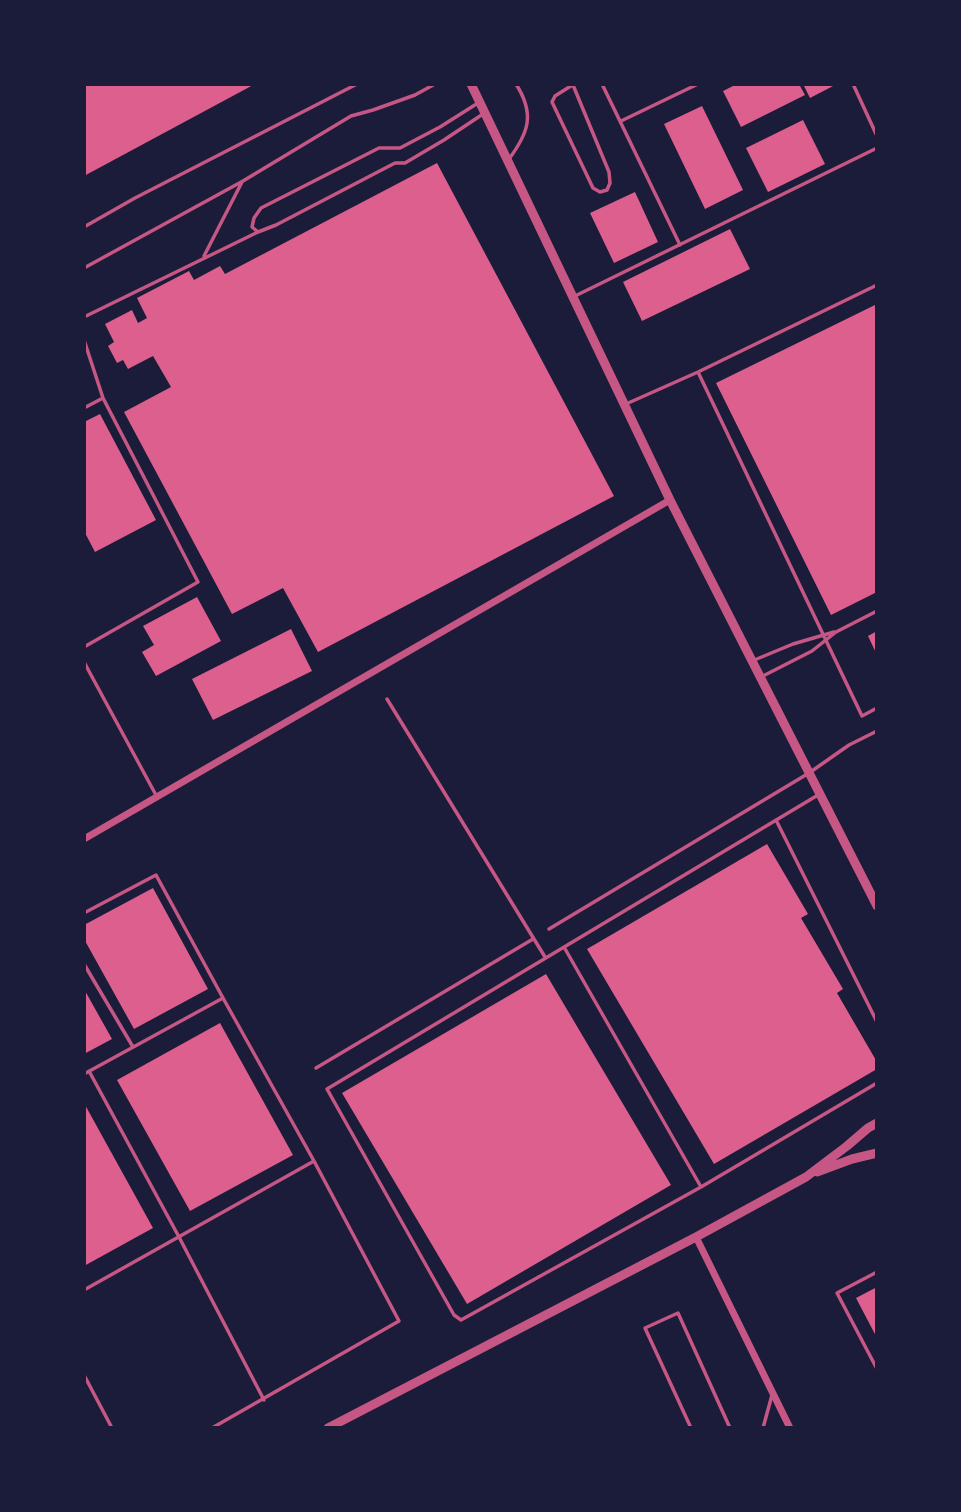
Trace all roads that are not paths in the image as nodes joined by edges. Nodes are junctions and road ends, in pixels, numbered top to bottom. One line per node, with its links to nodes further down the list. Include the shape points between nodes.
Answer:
1 (357, 84): 16 (lane)
2 (435, 84): 15 (lane, via 351,116)
3 (471, 84): 9 (street)
4 (516, 84): 14 (lane, via 528,124)
5 (573, 84): 5 (lane, via 552,102 593,188 600,192 607,190 610,172)
6 (602, 84): 11 (lane)
7 (698, 84): 11 (lane)
8 (853, 84): 12 (lane)
9 (480, 102): 10 (street); 17 (lane, via 400,148 379,148 261,208 252,227)
10 (485, 113): 14 (street); 17 (lane, via 405,163 395,163)
11 (621, 122): 18 (lane)
12 (877, 136)
13 (877, 148): 18 (lane)
14 (508, 160): 22 (street)
15 (243, 181): 19 (lane); 20 (lane)
16 (84, 228)
17 (258, 232): 19 (lane)
18 (680, 245): 22 (lane)
19 (203, 258): 23 (lane)
20 (84, 268)
21 (877, 285): 25 (lane)
22 (573, 297): 27 (street)
23 (84, 317)
24 (84, 340): 26 (lane)
25 (698, 372): 27 (lane); 31 (lane)
26 (103, 398): 28 (lane); 32 (lane, via 198,582)
27 (624, 404): 29 (street)
28 (84, 408)
29 (670, 500): 33 (street); 41 (street)
30 (877, 611): 31 (lane)
31 (825, 637): 33 (lane); 35 (lane, via 812,651); 37 (lane, via 862,716)
32 (84, 648)
33 (752, 661): 35 (street)
34 (84, 662): 41 (lane)
35 (761, 678): 39 (street)
36 (387, 699): 47 (lane)
37 (877, 708)
38 (877, 732): 39 (lane)
39 (809, 773): 40 (street); 46 (lane)
40 (820, 794): 42 (lane); 44 (street)
41 (157, 797): 43 (street)
42 (776, 820): 48 (lane); 52 (lane)
43 (84, 839)
44 (877, 906)
45 (84, 914): 51 (lane, via 156,875)
46 (549, 929)
47 (534, 939): 49 (lane); 54 (lane)
48 (564, 947): 49 (lane); 62 (lane)
49 (545, 958): 62 (lane, via 327,1088 454,1315 461,1320)
50 (84, 964): 53 (lane)
51 (223, 998): 53 (lane); 60 (lane)
52 (877, 1022)
53 (133, 1047): 55 (lane)
54 (316, 1069)
55 (89, 1071): 56 (lane); 63 (lane)
56 (84, 1074)
57 (877, 1083): 62 (lane)
58 (877, 1123): 61 (street)
59 (877, 1153): 61 (street)
60 (314, 1161): 63 (lane); 70 (lane, via 399,1321)
61 (806, 1177): 64 (street)
62 (701, 1186)
63 (179, 1237): 66 (lane); 70 (lane)
64 (696, 1237): 69 (street); 73 (street)
65 (877, 1272): 67 (lane, via 837,1293)
66 (84, 1290)
67 (877, 1369)
68 (84, 1375): 71 (lane)
69 (773, 1394): 76 (lane); 77 (street)
70 (264, 1400): 72 (lane)
71 (112, 1428)
72 (212, 1428)
73 (328, 1428)
74 (691, 1428): 75 (lane, via 645,1328 678,1313)
75 (730, 1428)
76 (763, 1428)
77 (789, 1428)

